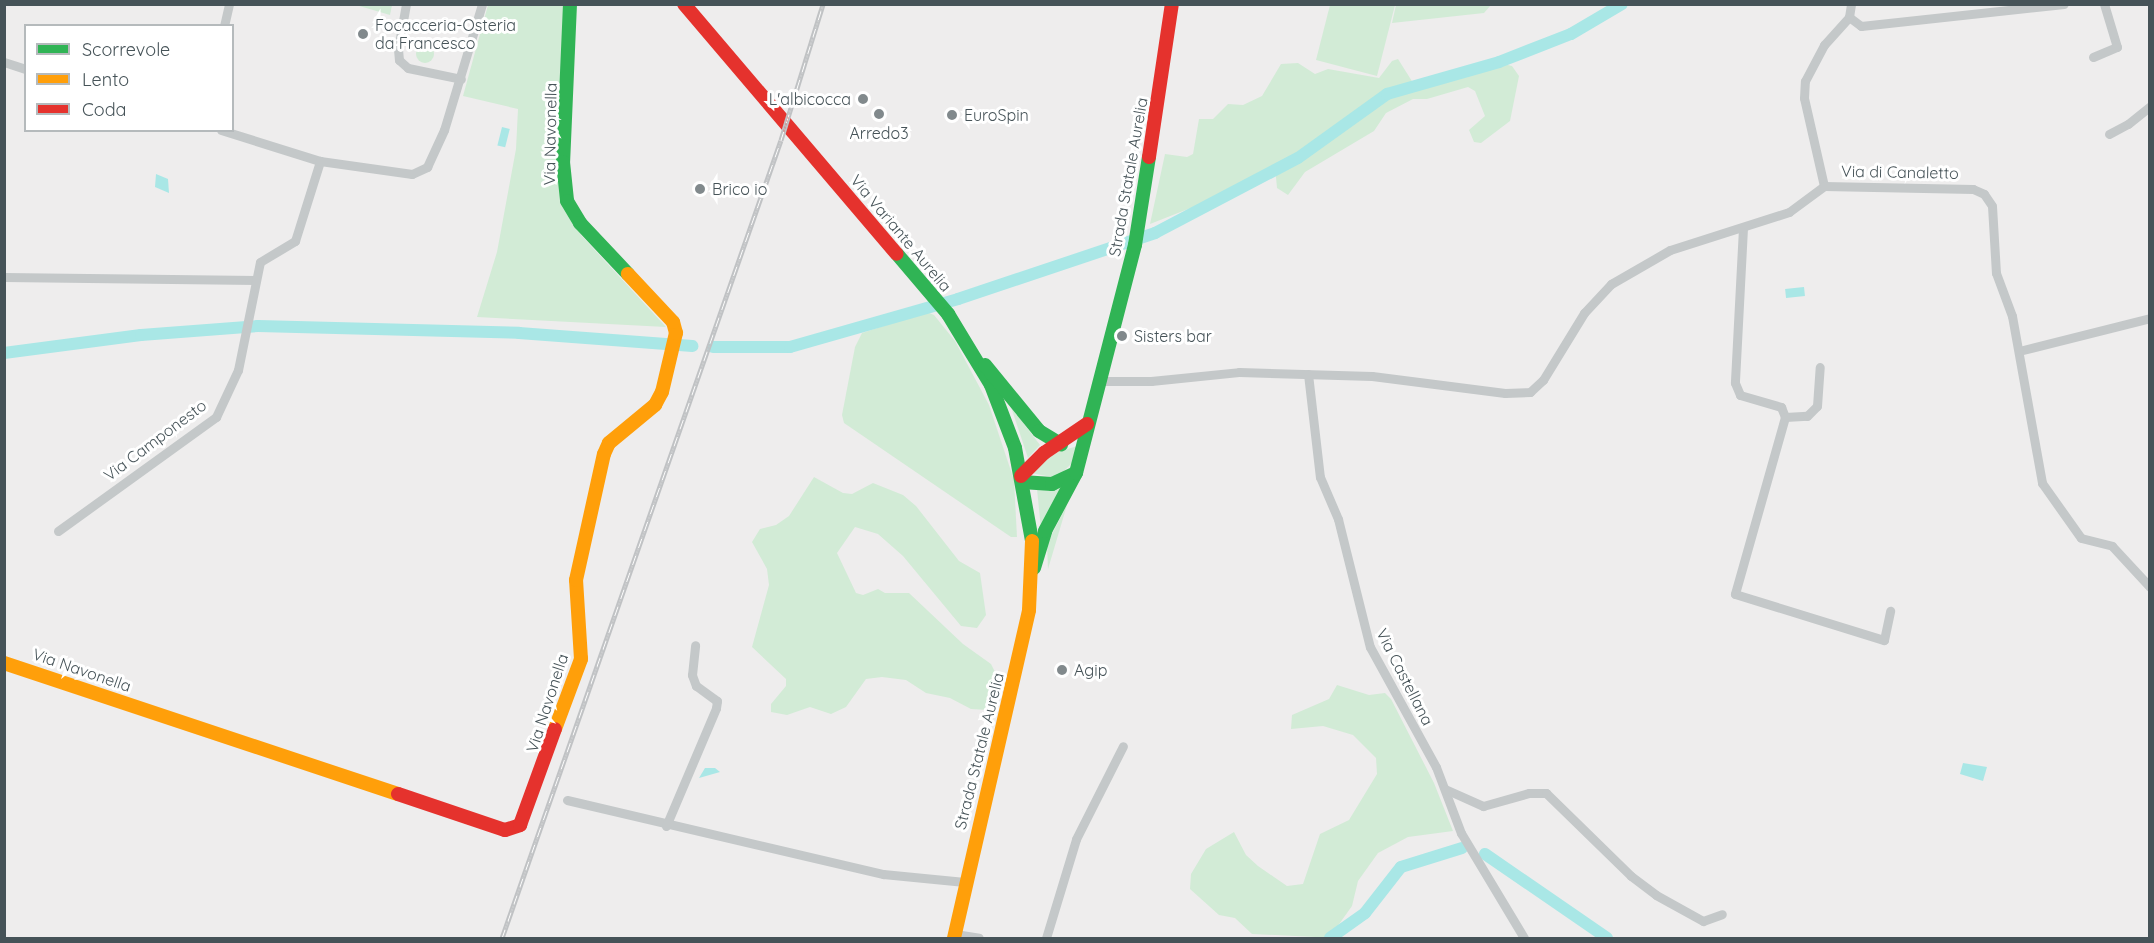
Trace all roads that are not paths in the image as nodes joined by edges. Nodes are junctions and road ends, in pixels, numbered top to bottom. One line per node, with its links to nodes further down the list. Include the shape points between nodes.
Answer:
1 (229, 4): 11 (street)
2 (406, 4): 15 (street, via 399,60 408,68)
3 (482, 4): 15 (street)
4 (570, 4): 41 (main road, Via Navonella, via 563,162 567,201 580,223 673,322 676,333 655,405 609,443 604,454 576,580 581,659 526,815 513,829 505,830)
5 (684, 4): 25 (main road, Via Variante Aurelia, via 932,294)
6 (1172, 4): 29 (main road, Strada Statale Aurelia, via 1136,239)
7 (1851, 4): 10 (street)
8 (2064, 4): 10 (street, via 1861,26)
9 (2104, 4): 12 (street, via 2117,47)
10 (1849, 17): 20 (street, via 1824,45 1805,81 1804,98)
11 (224, 24)
12 (2093, 57)
13 (4, 62): 14 (street)
14 (24, 68)
15 (461, 80): 19 (street, via 444,130 424,170 412,174)
16 (2150, 106): 18 (street)
17 (227, 132): 19 (street)
18 (2109, 134)
19 (320, 161): 23 (street, Via Camponesto, via 297,236 260,262)
20 (1824, 186): 21 (street, Via di Canaletto, via 1789,212); 26 (street, Via di Canaletto, via 1974,189 1984,194 1992,206 1996,273 2012,316)
21 (1743, 228): 28 (street, Via di Canaletto, via 1670,250 1611,284 1584,313 1543,380 1530,392 1505,393 1372,376); 30 (street, via 1735,383 1740,395 1781,407)
22 (4, 277): 23 (street)
23 (256, 279): 36 (street, Via Camponesto, via 238,370 216,417)
24 (2150, 318): 26 (street)
25 (971, 348): 32 (main road, via 1040,431); 34 (main road, Via Variante Aurelia, via 1004,416)
26 (2019, 351): 38 (street, Via di Canaletto, via 2042,483 2081,538 2112,546)
27 (1820, 367): 30 (street, via 1817,406 1807,417)
28 (1308, 374): 29 (street, via 1239,372 1151,381); 43 (street, Via Castellana, via 1320,477 1338,519 1370,647)
29 (1099, 381): 31 (main road, Strada Statale Aurelia)
30 (1785, 417): 39 (street, via 1735,594 1884,640)
31 (1088, 422): 32 (main road); 33 (main road, Strada Statale Aurelia)
32 (1061, 444): 34 (main road, via 1044,453)
33 (1076, 472): 34 (main road, via 1052,484); 37 (main road, Strada Statale Aurelia, via 1045,531)
34 (1022, 479): 35 (main road, Via Variante Aurelia)
35 (1029, 518): 37 (main road, Strada Statale Aurelia)
36 (58, 531)
37 (1033, 571): 46 (main road, Strada Statale Aurelia, via 1023,643)
38 (2150, 586)
39 (1890, 611)
40 (695, 645): 45 (street, via 696,686 717,701 716,708)
41 (4, 663)
42 (1123, 746): 50 (street, via 1076,839)
43 (1445, 789): 47 (street, via 1483,806 1533,792 1546,793 1656,895 1703,921); 51 (street, Via Castellana, via 1461,833)
44 (567, 800): 45 (street)
45 (666, 826): 46 (street, via 883,874)
46 (965, 882): 48 (main road, Strada Statale Aurelia)
47 (1722, 914)
48 (955, 936): 49 (street)
49 (979, 939)
50 (1046, 939)
51 (1524, 939)

